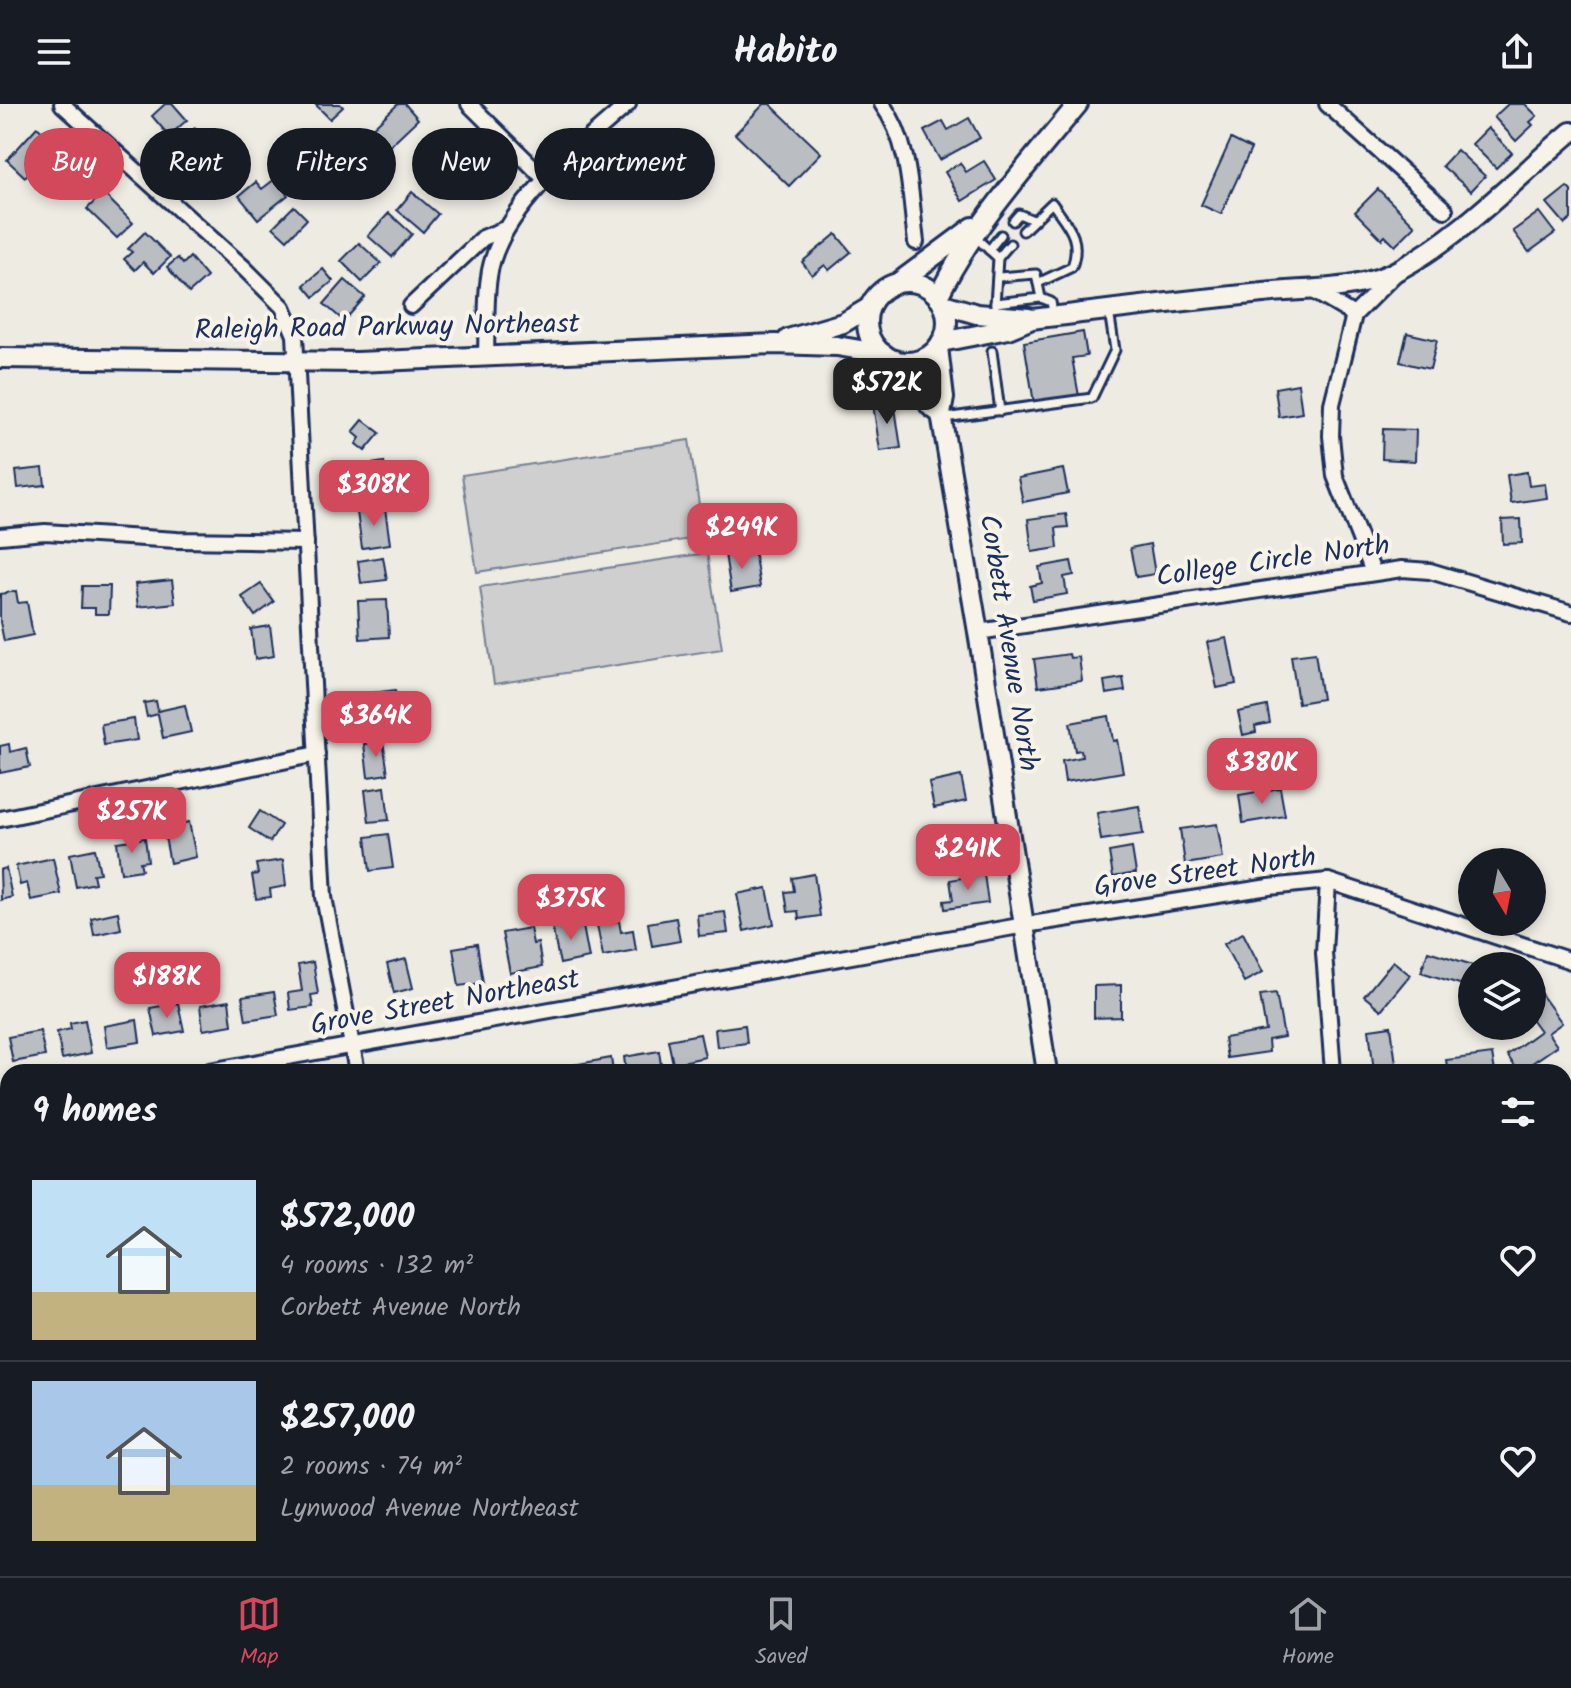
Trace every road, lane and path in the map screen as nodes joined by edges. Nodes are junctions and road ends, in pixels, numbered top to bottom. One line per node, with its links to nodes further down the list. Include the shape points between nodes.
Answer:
1 (62, 104): 45 (street, via 283,307 295,335)
2 (469, 104): 9 (street)
3 (628, 104): 7 (street)
4 (882, 104): 21 (street, via 902,141)
5 (1078, 104): 11 (street)
6 (1327, 104): 12 (street)
7 (601, 128)
8 (1571, 132): 25 (street, via 1470,222)
9 (534, 168)
10 (534, 193): 17 (street)
11 (1000, 199): 13 (lane); 14 (street)
12 (1445, 210)
13 (1019, 214): 15 (lane); 16 (lane)
14 (987, 215): 20 (street); 27 (street)
15 (1033, 220): 18 (lane); 28 (lane, via 1052,203 1074,236 1077,252 1072,267)
16 (1013, 221)
17 (507, 228): 32 (street, via 483,238); 42 (street, via 489,274)
18 (1023, 231)
19 (1001, 235): 23 (lane)
20 (974, 236): 23 (lane); 31 (street)
21 (916, 242)
22 (1010, 244): 24 (lane)
23 (989, 250): 24 (lane)
24 (998, 258): 26 (lane)
25 (1398, 271): 29 (street); 36 (street)
26 (999, 277): 28 (lane, via 1036,274); 34 (lane)
27 (899, 282): 31 (street, via 925,286); 33 (street)
28 (1038, 283): 30 (lane)
29 (1310, 289): 35 (street); 36 (street)
30 (1041, 298): 34 (lane); 37 (lane, via 1051,302)
31 (941, 300): 34 (street, via 977,314); 40 (street, via 947,317)
32 (411, 306)
33 (870, 307): 39 (street, Raleigh Road Parkway Northeast, via 843,323); 43 (street, via 869,333 874,345)
34 (994, 309): 38 (street)
35 (1109, 311): 37 (street); 46 (lane, via 1115,350 1092,398)
36 (1354, 315): 50 (street, via 1332,404 1331,436 1339,490)
37 (1054, 316): 38 (street)
38 (1032, 319): 40 (street)
39 (775, 344): 42 (street, Raleigh Road Parkway Northeast); 43 (street, Raleigh Road Parkway Northeast, via 837,346)
40 (940, 344): 43 (street, via 919,360); 47 (street, Corbett Avenue North)
41 (992, 351): 46 (lane)
42 (486, 357): 45 (street, Raleigh Road Parkway Northeast)
43 (890, 357): 47 (street, Corbett Avenue North, via 912,375)
44 (0, 358): 45 (street, Raleigh Road Parkway Northeast)
45 (297, 362): 49 (street)
46 (1000, 411): 47 (lane)
47 (941, 416): 52 (street, Corbett Avenue North)
48 (0, 536): 49 (street, via 45,532)
49 (306, 542): 53 (street)
50 (1373, 572): 51 (street, College Circle North, via 1430,571); 52 (street, College Circle North)
51 (1571, 613)
52 (978, 632): 56 (street, Corbett Avenue North)
53 (317, 754): 54 (street); 58 (street, via 324,897)
54 (0, 819)
55 (1328, 881): 56 (street, Grove Street North); 57 (street, Grove Street North); 62 (street, via 1324,953)
56 (1025, 925): 58 (street, Grove Street Northeast); 61 (street, Corbett Avenue North)
57 (1571, 961)
58 (352, 1046): 59 (street, Grove Street Northeast); 60 (street)
59 (250, 1064)
60 (355, 1064)
61 (1046, 1064)
62 (1332, 1064)

